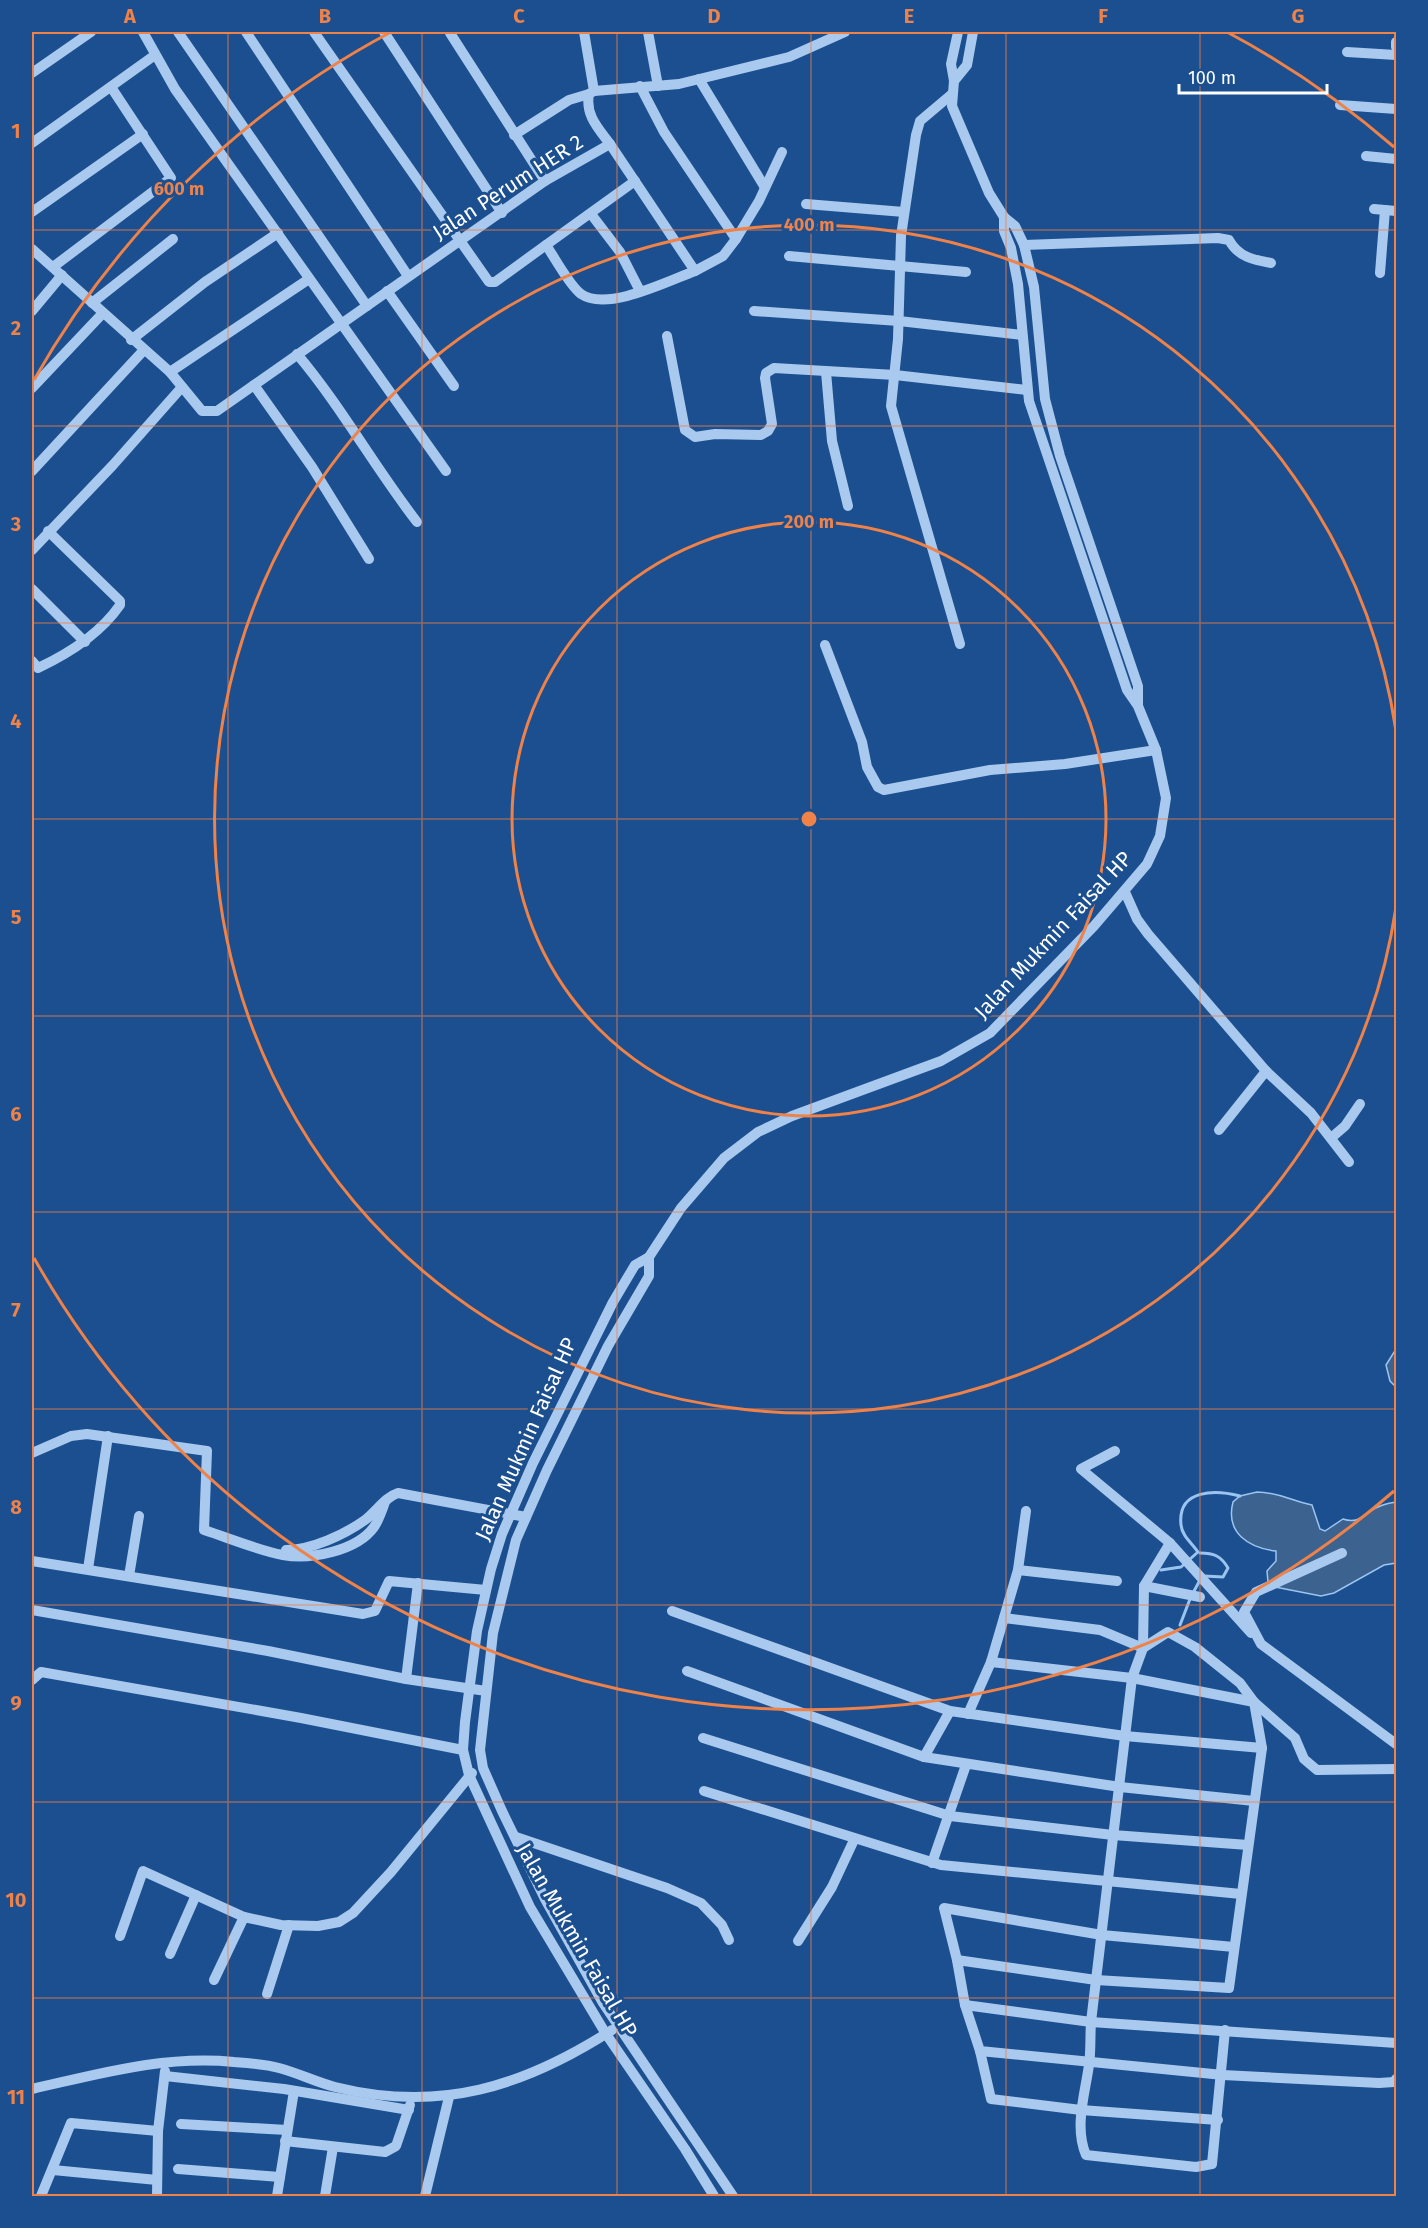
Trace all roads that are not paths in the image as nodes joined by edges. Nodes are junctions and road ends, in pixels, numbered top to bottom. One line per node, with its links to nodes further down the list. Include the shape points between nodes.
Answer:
1 (91, 32): 18 (street)
2 (143, 32): 16 (street)
3 (178, 32): 65 (street)
4 (246, 32): 60 (street)
5 (314, 32): 48 (street)
6 (384, 32): 42 (street)
7 (584, 32): 24 (street, Jalan Perum HER 2)
8 (648, 32): 22 (street)
9 (845, 32): 19 (street, via 789,57)
10 (958, 32): 20 (street, via 951,64)
11 (974, 32): 20 (street, via 967,65)
12 (450, 33): 29 (street)
13 (1396, 42): 14 (street)
14 (1396, 47)
15 (1347, 52): 17 (street)
16 (155, 55): 23 (street); 45 (street)
17 (1396, 55)
18 (32, 73)
19 (699, 79): 22 (street); 37 (street)
20 (954, 81): 25 (street)
21 (640, 86): 22 (street); 24 (street); 47 (street, via 664,132)
22 (658, 86)
23 (111, 87): 28 (street); 30 (street)
24 (591, 93): 29 (street, via 569,100); 31 (street, Jalan Perum HER 2, via 589,116)
25 (952, 100): 41 (street, via 920,121); 44 (street, Jalan Mukmin Faisal HP, via 989,193)
26 (1340, 105): 27 (street)
27 (1396, 109)
28 (143, 135): 40 (street); 54 (street, via 171,178)
29 (514, 135): 35 (street)
30 (32, 143)
31 (610, 144): 35 (street, Jalan Perum HER 2); 36 (street)
32 (782, 152): 37 (street)
33 (1366, 156): 34 (street)
34 (1396, 159)
35 (544, 181): 42 (street, Jalan Perum HER 2)
36 (635, 181): 43 (street); 56 (street)
37 (764, 186): 47 (street)
38 (806, 204): 41 (street)
39 (1385, 210): 58 (street)
40 (32, 212)
41 (904, 212): 55 (street)
42 (502, 213): 48 (street, Jalan Perum HER 2)
43 (591, 214): 49 (street); 63 (street, via 620,252)
44 (1004, 217): 50 (street, Jalan Mukmin Faisal HP, via 1015,226); 71 (street, Jalan Mukmin Faisal HP, via 1018,284)
45 (278, 234): 61 (street); 73 (street, via 205,282)
46 (173, 239): 64 (street)
47 (735, 239): 56 (street, via 723,256)
48 (459, 242): 49 (street, via 489,282 495,282); 60 (street, Jalan Perum HER 2)
49 (546, 245): 63 (street, via 580,293 590,298 617,299)
50 (1024, 245): 53 (street, via 1218,238 1229,240 1245,256); 96 (street, Jalan Mukmin Faisal HP, via 1034,287 1045,399 1060,456 1138,686)
51 (32, 249): 54 (street)
52 (789, 256): 55 (street)
53 (1271, 263)
54 (53, 267): 59 (street)
55 (900, 267): 57 (street); 69 (street)
56 (695, 271): 63 (street)
57 (966, 272)
58 (1380, 273)
59 (62, 275): 64 (street); 66 (street)
60 (408, 276): 62 (street, Jalan Perum HER 2)
61 (309, 279): 70 (street); 76 (street)
62 (387, 291): 65 (street, Jalan Perum HER 2); 80 (street)
63 (640, 291)
64 (92, 303): 68 (street)
65 (367, 306): 70 (street, Jalan Perum HER 2)
66 (32, 311)
67 (754, 311): 69 (street)
68 (103, 313): 73 (street); 82 (street)
69 (898, 321): 71 (street); 78 (street)
70 (341, 323): 75 (street, Jalan Perum HER 2); 85 (street)
71 (1022, 334): 83 (street, Jalan Mukmin Faisal HP)
72 (667, 336): 77 (street, via 685,430 695,437 761,435 772,424 766,373 774,368)
73 (131, 340): 74 (street)
74 (143, 351): 76 (street); 84 (street)
75 (297, 354): 79 (street, Jalan Perum HER 2); 87 (street)
76 (170, 372): 81 (street)
77 (826, 372): 78 (street); 86 (street, via 832,441)
78 (895, 375): 83 (street); 93 (street, via 891,406)
79 (254, 385): 81 (street, Jalan Perum HER 2, via 217,411 202,411); 90 (street, via 312,467)
80 (454, 386)
81 (182, 387): 88 (street)
82 (32, 388)
83 (1027, 390): 96 (street, Jalan Mukmin Faisal HP, via 1127,690)
84 (32, 471)
85 (446, 471)
86 (848, 506)
87 (417, 522)
88 (48, 531): 89 (street); 92 (street, via 120,601 118,608)
89 (32, 549)
90 (369, 559)
91 (32, 589): 92 (street)
92 (85, 642): 95 (street)
93 (960, 644)
94 (825, 645): 97 (street, via 862,742 867,767 878,787 884,790 990,770 1065,764)
95 (34, 667)
96 (1138, 706): 97 (street, Jalan Mukmin Faisal HP)
97 (1156, 750): 98 (street, Jalan Mukmin Faisal HP, via 1166,798 1165,815 1154,853)
98 (1125, 892): 99 (street, via 1148,934); 104 (street, Jalan Mukmin Faisal HP, via 990,1033 941,1061 758,1132 732,1152 681,1208)
99 (1266, 1071): 101 (street); 102 (street, via 1311,1113)
100 (1360, 1104): 102 (street)
101 (1219, 1130)
102 (1331, 1138): 103 (street)
103 (1348, 1162)
104 (649, 1257): 109 (street, Jalan Mukmin Faisal HP, via 635,1265 595,1334); 111 (street, Jalan Mukmin Faisal HP, via 649,1276 608,1346)
105 (108, 1436): 107 (street, via 71,1436); 109 (street, via 207,1451 204,1530 267,1550 300,1556 336,1550 358,1541 373,1529 392,1495 406,1494); 115 (street)
106 (1115, 1451): 112 (street, via 1081,1470)
107 (32, 1454)
108 (1026, 1511): 116 (street)
109 (511, 1513): 111 (street); 121 (street, Jalan Mukmin Faisal HP)
110 (139, 1516): 117 (street)
111 (526, 1517): 134 (street, Jalan Mukmin Faisal HP, via 501,1595)
112 (1173, 1548): 120 (street); 126 (street)
113 (1342, 1553): 126 (street, via 1256,1592 1244,1612)
114 (32, 1561): 115 (street)
115 (88, 1569): 117 (street)
116 (1018, 1570): 118 (street); 125 (street)
117 (129, 1576): 119 (street, via 363,1614 375,1611 389,1581)
118 (1117, 1581)
119 (418, 1584): 121 (street); 131 (street)
120 (1144, 1586): 122 (street); 127 (street)
121 (486, 1590): 133 (street, Jalan Mukmin Faisal HP)
122 (1200, 1597)
123 (32, 1610): 131 (street)
124 (672, 1611): 136 (street)
125 (1004, 1618): 127 (street, via 1100,1630); 128 (street)
126 (1261, 1644): 140 (street)
127 (1143, 1648): 130 (street); 135 (street, via 1168,1632 1196,1647 1240,1683)
128 (991, 1662): 130 (street); 137 (street)
129 (687, 1671): 143 (street)
130 (1132, 1678): 135 (street); 138 (street)
131 (406, 1679): 133 (street)
132 (32, 1680): 142 (street, via 41,1672)
133 (470, 1689): 134 (street); 142 (street, Jalan Mukmin Faisal HP)
134 (486, 1690): 145 (street, Jalan Mukmin Faisal HP, via 480,1735)
135 (1254, 1702): 141 (street); 146 (street, via 1295,1738 1304,1759 1317,1770)
136 (950, 1711): 137 (street); 143 (street)
137 (968, 1714): 138 (street)
138 (1125, 1736): 141 (street); 148 (street)
139 (703, 1738): 151 (street)
140 (1396, 1744)
141 (1262, 1748): 150 (street)
142 (463, 1750): 147 (street, Jalan Mukmin Faisal HP)
143 (924, 1757): 144 (street)
144 (966, 1765): 148 (street); 151 (street)
145 (483, 1768): 147 (street); 153 (street, Jalan Mukmin Faisal HP)
146 (1396, 1769)
147 (469, 1775): 161 (street, via 353,1913 339,1922 318,1926); 176 (street, Jalan Mukmin Faisal HP, via 530,1907)
148 (1120, 1786): 150 (street); 152 (street)
149 (704, 1791): 154 (street)
150 (1254, 1801): 155 (street)
151 (950, 1816): 152 (street); 156 (street)
152 (1113, 1835): 155 (street); 157 (street)
153 (516, 1837): 164 (street, via 700,1903 722,1925); 174 (street, Jalan Mukmin Faisal HP, via 545,1899)
154 (854, 1840): 156 (street); 165 (street, via 832,1887)
155 (1248, 1845): 158 (street)
156 (933, 1863): 157 (street)
157 (1107, 1882): 158 (street); 162 (street)
158 (1241, 1894): 166 (street)
159 (196, 1895): 160 (street); 163 (street, via 143,1871); 167 (street)
160 (244, 1917): 161 (street); 169 (street)
161 (289, 1925): 171 (street)
162 (1102, 1935): 166 (street); 168 (street, via 944,1908); 170 (street)
163 (120, 1936)
164 (729, 1940)
165 (798, 1941)
166 (1234, 1947): 170 (street, via 1229,1988)
167 (170, 1954)
168 (957, 1960): 170 (street); 172 (street)
169 (214, 1980)
170 (1096, 1980): 173 (street)
171 (267, 1994)
172 (965, 2005): 173 (street); 178 (street)
173 (1091, 2022): 175 (street); 180 (street)
174 (618, 2026): 176 (street); 205 (street, Jalan Mukmin Faisal HP)
175 (1226, 2030): 177 (street); 181 (street)
176 (606, 2034): 186 (street, via 519,2079); 204 (street, Jalan Mukmin Faisal HP)
177 (1396, 2043)
178 (980, 2051): 180 (street); 189 (street, via 992,2099)
179 (166, 2062): 182 (street); 184 (street); 187 (street, via 200,2060 277,2067 336,2087)
180 (1089, 2062): 181 (street); 189 (street)
181 (1222, 2075): 183 (street, via 1378,2084); 190 (street)
182 (165, 2076): 185 (street); 192 (street)
183 (1396, 2079)
184 (32, 2089)
185 (294, 2091): 188 (street); 193 (street)
186 (449, 2097): 187 (street); 203 (street)
187 (412, 2098): 188 (street)
188 (409, 2110): 194 (street, via 392,2149 385,2152)
189 (1081, 2110): 190 (street); 190 (street, via 1086,2155 1196,2167 1212,2164)
190 (1218, 2120)
191 (181, 2124): 193 (street)
192 (158, 2131): 196 (street, via 71,2123); 198 (street)
193 (286, 2136): 194 (street); 197 (street)
194 (333, 2147): 202 (street)
195 (178, 2169): 197 (street)
196 (52, 2170): 198 (street); 199 (street)
197 (280, 2177): 201 (street)
198 (157, 2180): 200 (street)
199 (41, 2196)
200 (157, 2196)
201 (277, 2196)
202 (325, 2196)
203 (425, 2196)
204 (714, 2196)
205 (733, 2196)

